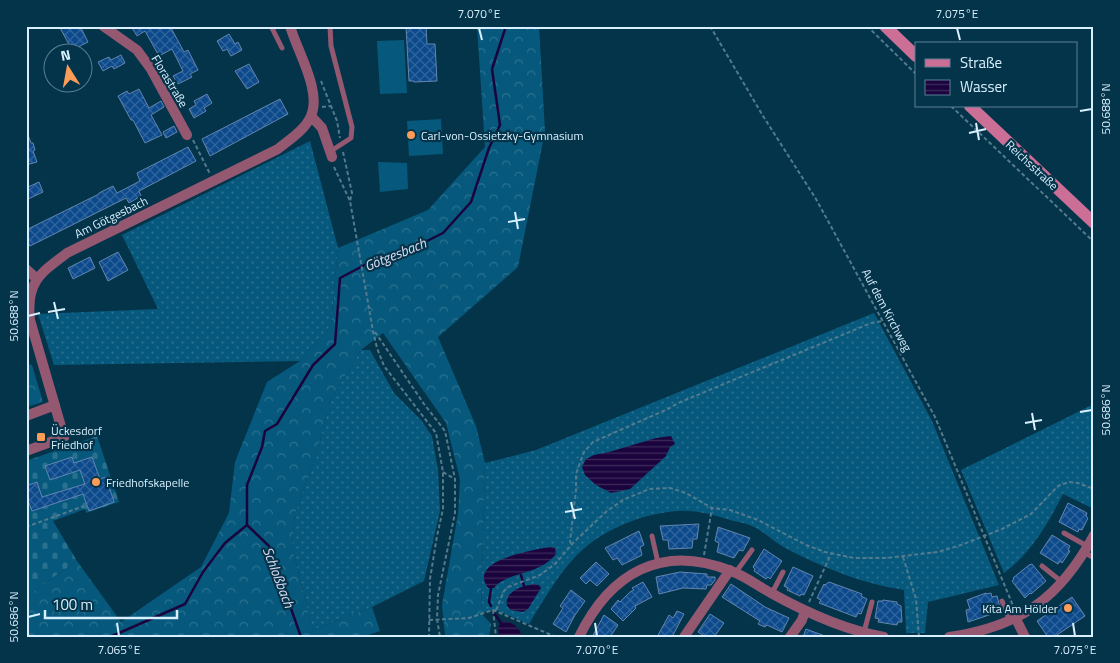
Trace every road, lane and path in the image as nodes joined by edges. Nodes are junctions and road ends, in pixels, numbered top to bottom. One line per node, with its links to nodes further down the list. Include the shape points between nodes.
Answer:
1 (103, 26): 15 (street, Florastraße, via 137,50)
2 (271, 26): 8 (lane)
3 (290, 26): 14 (street, via 311,85)
4 (330, 26): 16 (lane, via 331,46 352,127 351,138)
5 (710, 26): 25 (path, Auf dem Kirchweg, via 816,199)
6 (867, 26): 10 (path)
7 (885, 26): 9 (main road)
8 (282, 48)
9 (915, 55)
10 (915, 73)
11 (320, 78): 16 (path)
12 (953, 108): 22 (path)
13 (972, 108): 21 (main road, Reichsstraße)
14 (311, 116): 18 (street, via 322,128); 19 (street, Am Götgesbach, via 278,149)
15 (187, 135): 19 (path, via 192,138)
16 (342, 146): 17 (path); 18 (lane)
17 (343, 153): 18 (path); 20 (path, via 352,193)
18 (332, 154): 20 (path, via 335,171)
19 (214, 180): 24 (street, Am Götgesbach, via 67,253)
20 (350, 201): 26 (path)
21 (1094, 223)
22 (1094, 242)
23 (26, 269): 24 (street)
24 (37, 279): 27 (street, Am Götgesbach, via 30,290 30,320)
25 (883, 321): 39 (path, Auf dem Kirchweg, via 934,418); 40 (path, via 678,403 593,442 584,452 576,474)
26 (373, 331): 30 (path, via 384,366 436,433); 31 (path, via 445,431)
27 (54, 405): 28 (street); 29 (street, Am Götgesbach, via 64,437)
28 (26, 416)
29 (26, 451)
30 (443, 472): 31 (path); 58 (path, via 443,509 430,578)
31 (455, 479): 57 (path, via 455,514 440,582)
32 (1094, 489): 39 (path, via 1069,482 1058,486 1020,521)
33 (84, 506): 35 (path)
34 (712, 508): 40 (path, via 678,490 649,489 623,500); 43 (path, via 730,510 758,520); 46 (path)
35 (26, 528)
36 (1064, 533): 41 (lane)
37 (1094, 535): 41 (street)
38 (652, 536): 47 (lane)
39 (984, 536): 44 (path, via 938,552); 59 (path, Auf dem Kirchweg, via 1013,604)
40 (572, 545): 55 (path, via 540,575 508,587)
41 (1086, 549): 45 (lane); 51 (street)
42 (752, 550): 49 (lane)
43 (831, 554): 44 (path); 56 (path)
44 (904, 558): 69 (path, via 916,599)
45 (1094, 558)
46 (703, 562): 47 (street); 49 (street)
47 (658, 564): 65 (street, via 628,576 608,592)
48 (1042, 566): 51 (lane)
49 (733, 571): 52 (street); 66 (street)
50 (784, 572): 52 (lane)
51 (1062, 582): 59 (street, via 1035,607)
52 (772, 593): 56 (street)
53 (1002, 601): 59 (lane)
54 (872, 602): 60 (lane)
55 (494, 610): 57 (path, via 469,618); 63 (path); 64 (path)
56 (805, 611): 60 (street); 67 (street)
57 (437, 619): 58 (path); 62 (path)
58 (429, 620): 61 (path)
59 (1013, 620): 70 (street); 71 (street)
60 (861, 633): 68 (street)
61 (429, 637)
62 (440, 637)
63 (496, 637)
64 (556, 637)
65 (579, 637)
66 (684, 637)
67 (790, 637)
68 (884, 637)
69 (919, 637)
70 (949, 637)
71 (1025, 637)

